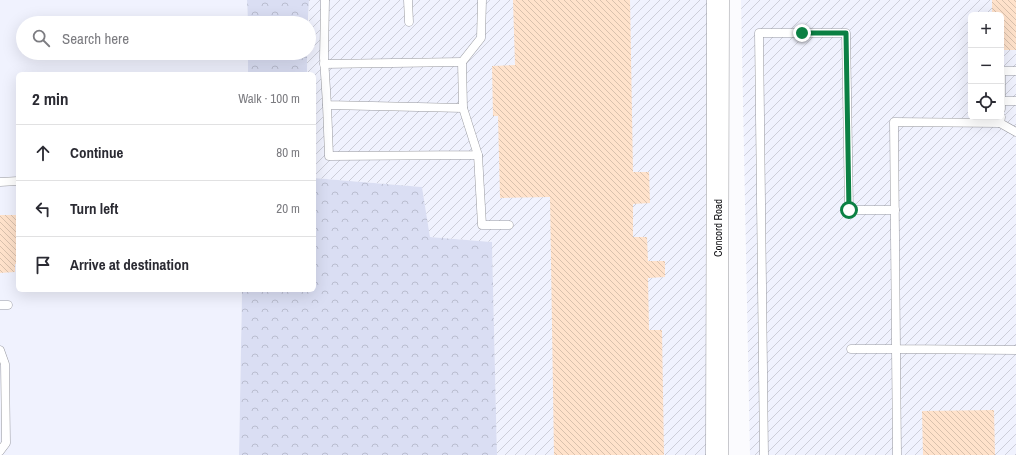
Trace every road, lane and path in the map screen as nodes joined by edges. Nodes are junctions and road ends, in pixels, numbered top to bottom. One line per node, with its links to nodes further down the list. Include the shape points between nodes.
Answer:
1 (325, 0): 7 (lane)
2 (408, 0): 5 (lane)
3 (482, 0): 6 (lane, via 481,38)
4 (718, 0): 26 (street, Concord Road)
5 (409, 22)
6 (462, 62): 7 (lane); 13 (lane)
7 (324, 64): 12 (lane)
8 (1016, 71): 9 (lane, via 1001,71)
9 (1001, 84)
10 (1004, 101): 11 (lane)
11 (1016, 101)
12 (327, 105): 13 (lane); 16 (lane, via 328,156)
13 (463, 108): 16 (lane)
14 (1001, 120): 15 (lane); 19 (lane, via 894,122)
15 (1016, 132)
16 (478, 155): 20 (lane, via 482,225)
17 (16, 181): 18 (lane)
18 (0, 182)
19 (895, 210): 22 (lane); 27 (lane, via 849,210 846,33 759,33)
20 (509, 225)
21 (850, 349): 22 (lane)
22 (896, 349): 24 (lane); 28 (lane)
23 (0, 350): 25 (lane, via 5,364 6,443)
24 (1016, 350)
25 (0, 451)
26 (717, 455)
27 (764, 455)
28 (897, 455)

